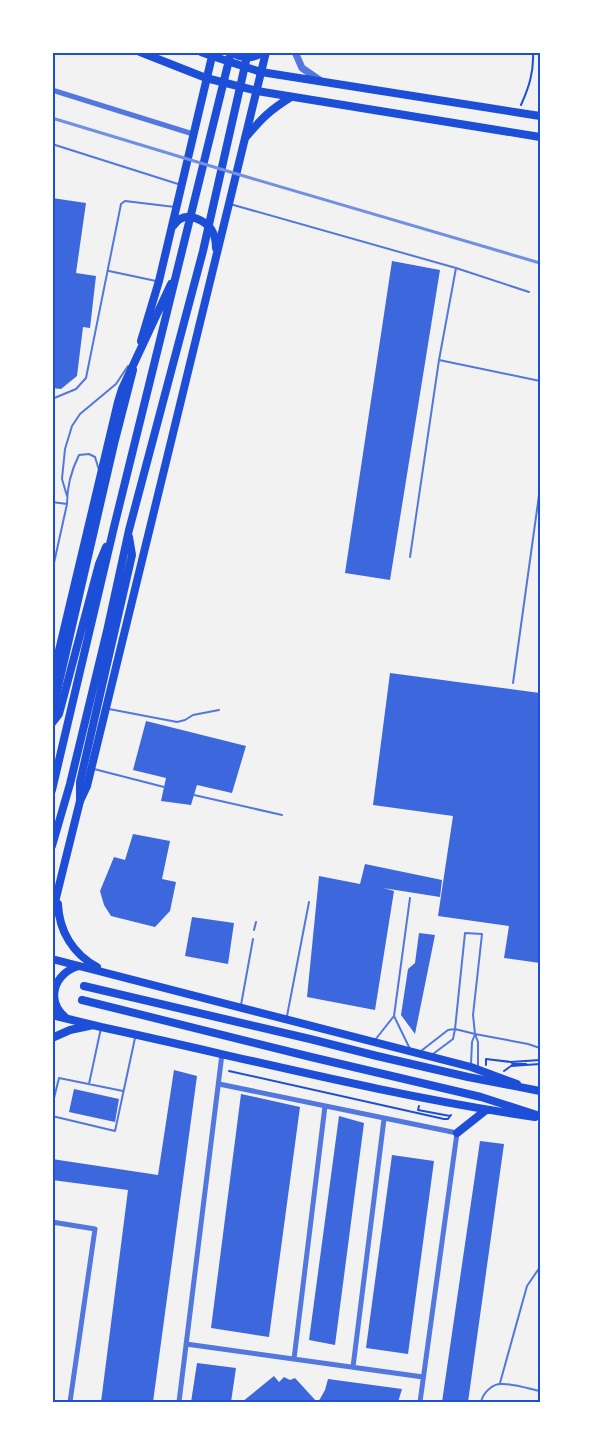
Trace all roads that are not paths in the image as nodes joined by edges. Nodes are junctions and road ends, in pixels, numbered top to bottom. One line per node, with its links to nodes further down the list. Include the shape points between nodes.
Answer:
1 (140, 52): 9 (main road)
2 (201, 52): 7 (main road)
3 (231, 52): 5 (main road, via 250,58); 24 (main road)
4 (248, 52): 39 (main road, via 203,251)
5 (264, 52): 8 (main road)
6 (295, 52): 10 (street, via 302,68)
7 (212, 54): 8 (main road); 9 (main road)
8 (261, 72): 10 (main road); 12 (main road)
9 (206, 78): 12 (main road); 15 (main road)
10 (324, 82): 14 (main road)
11 (52, 90): 15 (street)
12 (257, 91): 13 (main road); 16 (main road)
13 (291, 97): 16 (main road, via 273,108); 17 (main road)
14 (540, 116)
15 (193, 134): 19 (main road)
16 (246, 137): 20 (main road)
17 (540, 137)
18 (52, 144): 19 (lane)
19 (181, 185): 21 (main road)
20 (230, 204): 23 (main road); 25 (lane)
21 (176, 207): 22 (main road); 26 (lane, via 123,202)
22 (171, 229): 23 (main road, via 188,216 199,219 211,228 216,239); 27 (main road)
23 (217, 259): 44 (main road)
24 (179, 268): 38 (main road); 42 (main road, via 122,389)
25 (456, 268): 28 (lane); 30 (lane)
26 (108, 271): 27 (lane); 32 (lane, via 86,378 76,389)
27 (159, 281): 29 (main road)
28 (529, 292)
29 (139, 348): 34 (main road); 35 (lane, via 116,384 80,414 72,426 62,479)
30 (439, 360): 31 (lane); 40 (lane)
31 (540, 381)
32 (52, 399)
33 (540, 488): 43 (lane)
34 (104, 489): 35 (lane, via 95,457 79,455); 46 (main road)
35 (67, 496): 37 (lane)
36 (52, 502): 37 (lane)
37 (67, 504): 41 (lane)
38 (114, 527): 47 (main road, via 99,564 59,714); 50 (main road)
39 (129, 530): 52 (main road, via 132,555 80,782); 54 (main road, via 108,631)
40 (410, 557)
41 (52, 572)
42 (52, 680)
43 (513, 683)
44 (106, 709): 45 (lane, via 177,722); 48 (main road)
45 (219, 711)
46 (52, 713)
47 (52, 723)
48 (92, 768): 49 (lane); 52 (main road)
49 (164, 787)
50 (52, 790)
51 (194, 795): 53 (lane)
52 (80, 801): 55 (main road)
53 (282, 815)
54 (52, 846)
55 (58, 892): 58 (main road); 64 (main road, via 59,918 71,945 85,960)
56 (410, 898): 69 (lane)
57 (309, 902): 71 (lane)
58 (53, 914)
59 (256, 922): 60 (lane)
60 (254, 930)
61 (253, 939): 67 (lane)
62 (52, 959): 63 (main road)
63 (79, 966): 64 (main road); 70 (main road, via 66,971 55,988 55,1002)
64 (112, 974): 67 (main road)
65 (84, 986): 85 (main road, via 468,1077)
66 (82, 1000): 91 (main road, via 481,1096)
67 (241, 1007): 71 (main road)
68 (52, 1015): 70 (main road)
69 (394, 1016): 77 (lane); 79 (lane)
70 (67, 1019): 72 (main road)
71 (286, 1019): 77 (main road)
72 (97, 1026): 75 (main road); 76 (main road, via 70,1030); 84 (lane)
73 (455, 1029): 74 (lane); 74 (lane, via 465,933 482,933 473,1015); 79 (lane); 81 (lane, via 453,1039)
74 (475, 1034): 78 (lane); 82 (lane); 82 (lane, via 472,1042)
75 (136, 1035): 80 (main road); 86 (lane)
76 (52, 1038)
77 (374, 1042): 79 (main road)
78 (540, 1048)
79 (415, 1052): 81 (main road)
80 (222, 1054): 83 (street); 89 (main road)
81 (430, 1056): 82 (main road)
82 (478, 1069): 85 (main road)
83 (219, 1081): 88 (street); 96 (street)
84 (89, 1084): 86 (lane); 87 (lane, via 59,1078)
85 (538, 1088)
86 (123, 1091): 90 (lane, via 115,1131)
87 (52, 1106)
88 (325, 1106): 92 (street); 97 (street)
89 (486, 1110): 91 (main road); 93 (main road)
90 (52, 1116)
91 (540, 1117)
92 (384, 1119): 93 (street); 98 (street)
93 (457, 1133): 99 (street)
94 (52, 1222): 102 (street, via 95,1229)
95 (540, 1266): 100 (lane, via 527,1286)
96 (186, 1344): 97 (street); 103 (street)
97 (294, 1359): 98 (street)
98 (353, 1367): 99 (street)
99 (423, 1377): 104 (street)
100 (500, 1383): 101 (lane); 105 (lane, via 489,1389)
101 (540, 1391)
102 (70, 1402)
103 (178, 1402)
104 (420, 1402)
105 (482, 1402)

